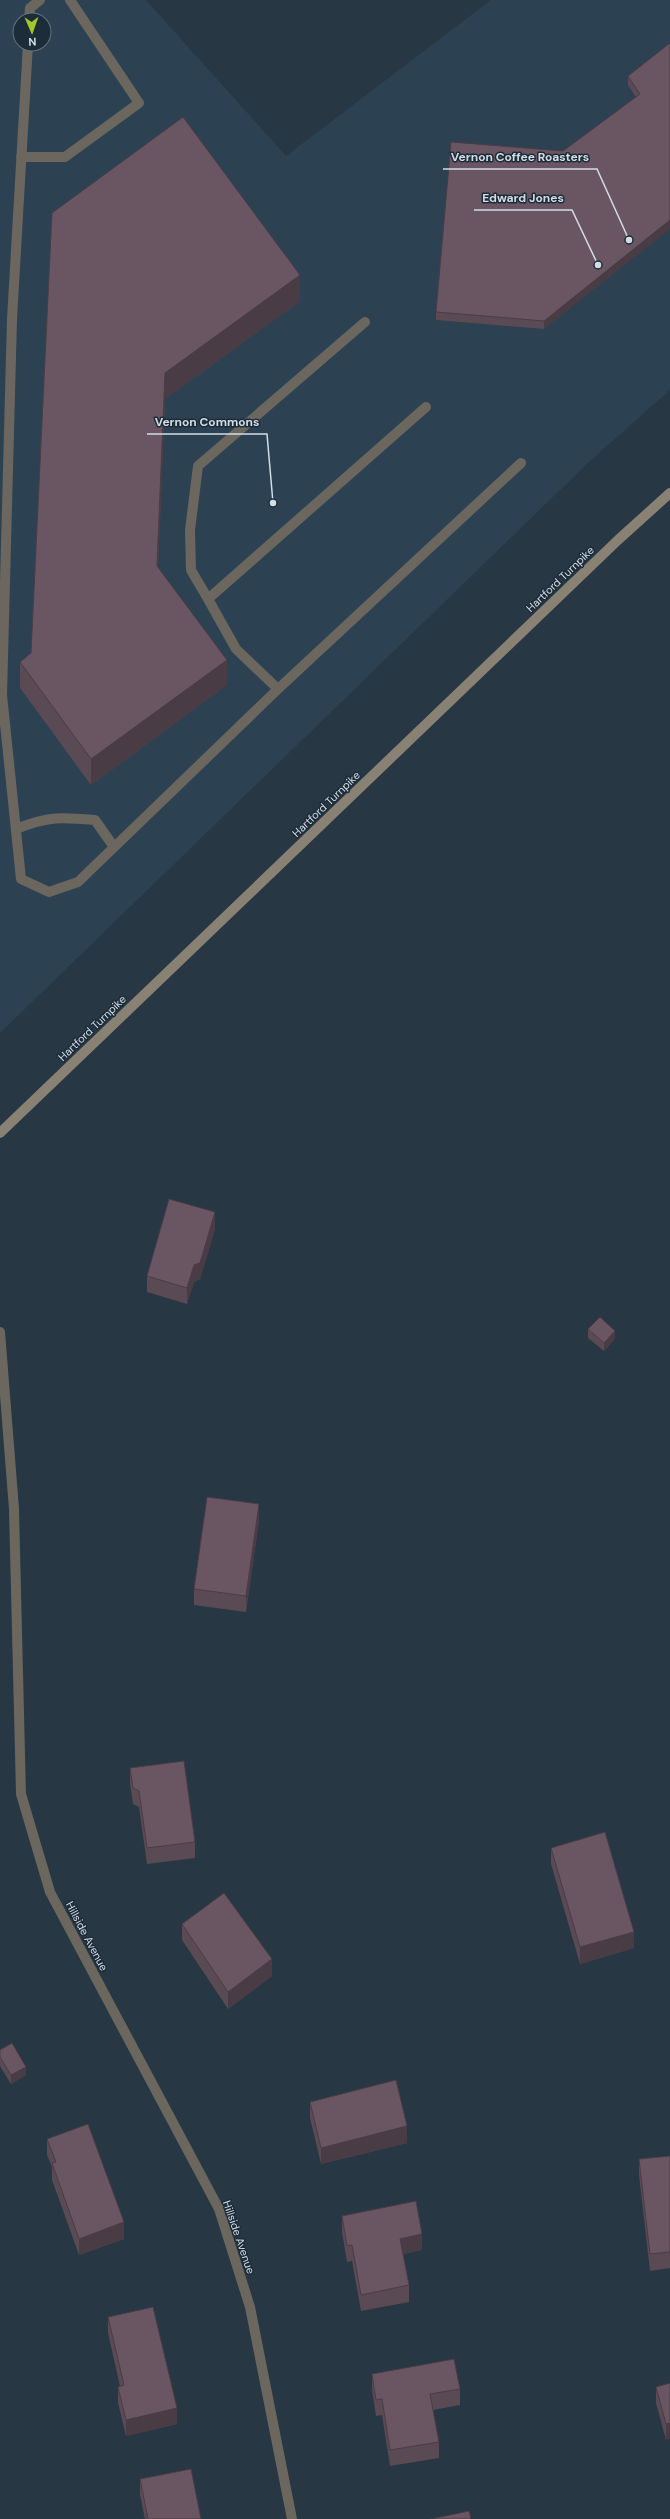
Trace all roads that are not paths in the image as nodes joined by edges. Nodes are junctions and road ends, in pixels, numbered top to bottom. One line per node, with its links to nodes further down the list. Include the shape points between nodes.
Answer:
1 (40, 0): 3 (street, via 30,8)
2 (70, 0): 5 (street, via 139,103 65,157)
3 (30, 12)
4 (28, 52): 5 (street)
5 (21, 157): 12 (street, via 12,319 2,695)
6 (365, 322): 10 (street, via 198,466 190,530 191,570)
7 (426, 407): 10 (street)
8 (521, 463): 11 (street)
9 (670, 493): 14 (main road, Hartford Turnpike)
10 (208, 599): 11 (street, via 236,649)
11 (278, 689): 13 (street)
12 (16, 829): 13 (street, via 39,819 95,820); 13 (street, via 21,879 49,892 78,882)
13 (114, 847)
14 (0, 1134)
15 (0, 1332): 16 (street, Hillside Avenue, via 14,1509 21,1794 50,1892 219,2209 250,2307)
16 (292, 2519)

